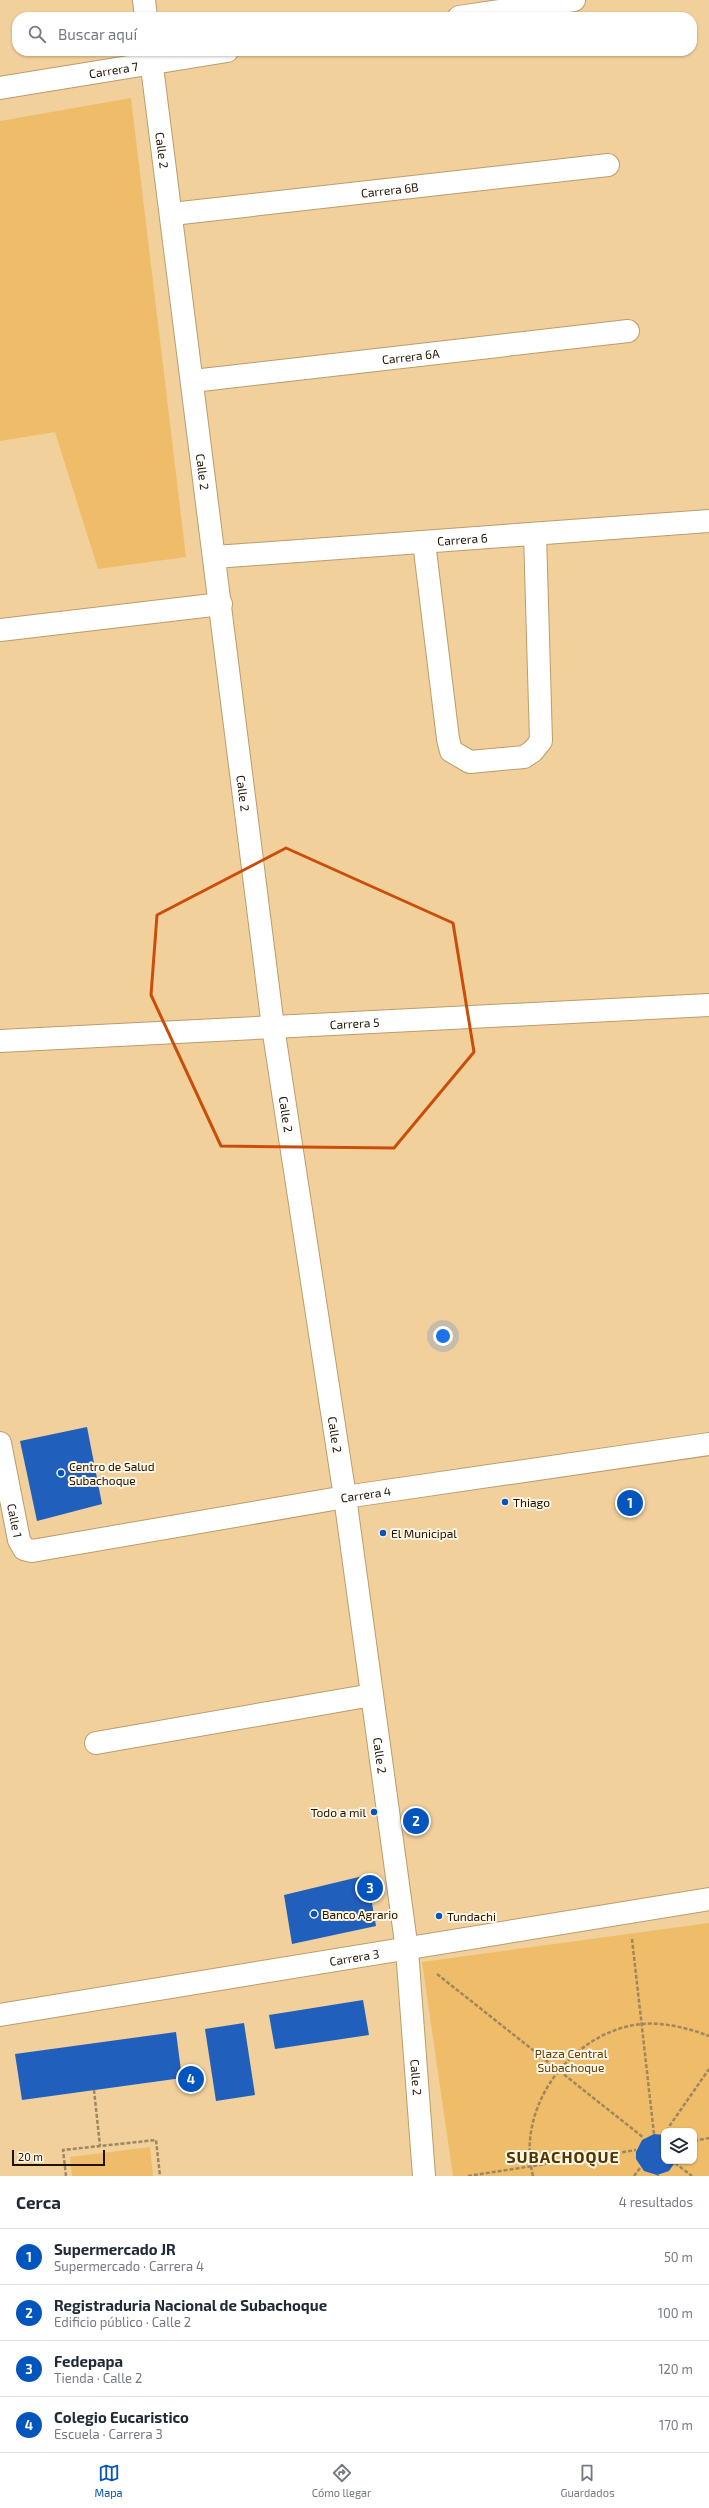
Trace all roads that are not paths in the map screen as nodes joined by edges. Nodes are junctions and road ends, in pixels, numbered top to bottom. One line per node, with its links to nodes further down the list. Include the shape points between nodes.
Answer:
1 (144, 0): 3 (street)
2 (574, 0): 4 (street)
3 (145, 12)
4 (492, 12)
5 (164, 56): 6 (street, Carrera 7)
6 (151, 57): 7 (street, Carrera 7); 9 (street, Calle 2)
7 (0, 88)
8 (608, 165): 9 (street, Carrera 6B)
9 (172, 214): 11 (street, Calle 2)
10 (628, 331): 11 (street, Carrera 6A)
11 (194, 381): 15 (street, Calle 2)
12 (709, 521): 13 (street, Carrera 6)
13 (535, 534): 14 (street, Carrera 6); 14 (street, via 541,741 524,757 470,762 451,751 448,739)
14 (424, 542): 15 (street, Carrera 6)
15 (216, 557): 16 (street, Calle 2)
16 (221, 604): 17 (street); 19 (street, Calle 2)
17 (0, 630)
18 (709, 1005): 19 (street, Carrera 5)
19 (274, 1027): 20 (street, Carrera 5); 23 (street, Calle 2)
20 (0, 1041)
21 (0, 1443): 24 (street, Calle 1, via 16,1528)
22 (709, 1444): 23 (street, Carrera 4)
23 (345, 1497): 24 (street, Carrera 4, via 44,1550); 25 (street, Calle 2)
24 (24, 1549)
25 (372, 1695): 26 (street); 28 (street, Calle 2)
26 (96, 1743)
27 (709, 1899): 28 (street, Carrera 3)
28 (407, 1950): 29 (street, Carrera 3); 30 (street, Calle 2)
29 (0, 2015)
30 (424, 2176)

